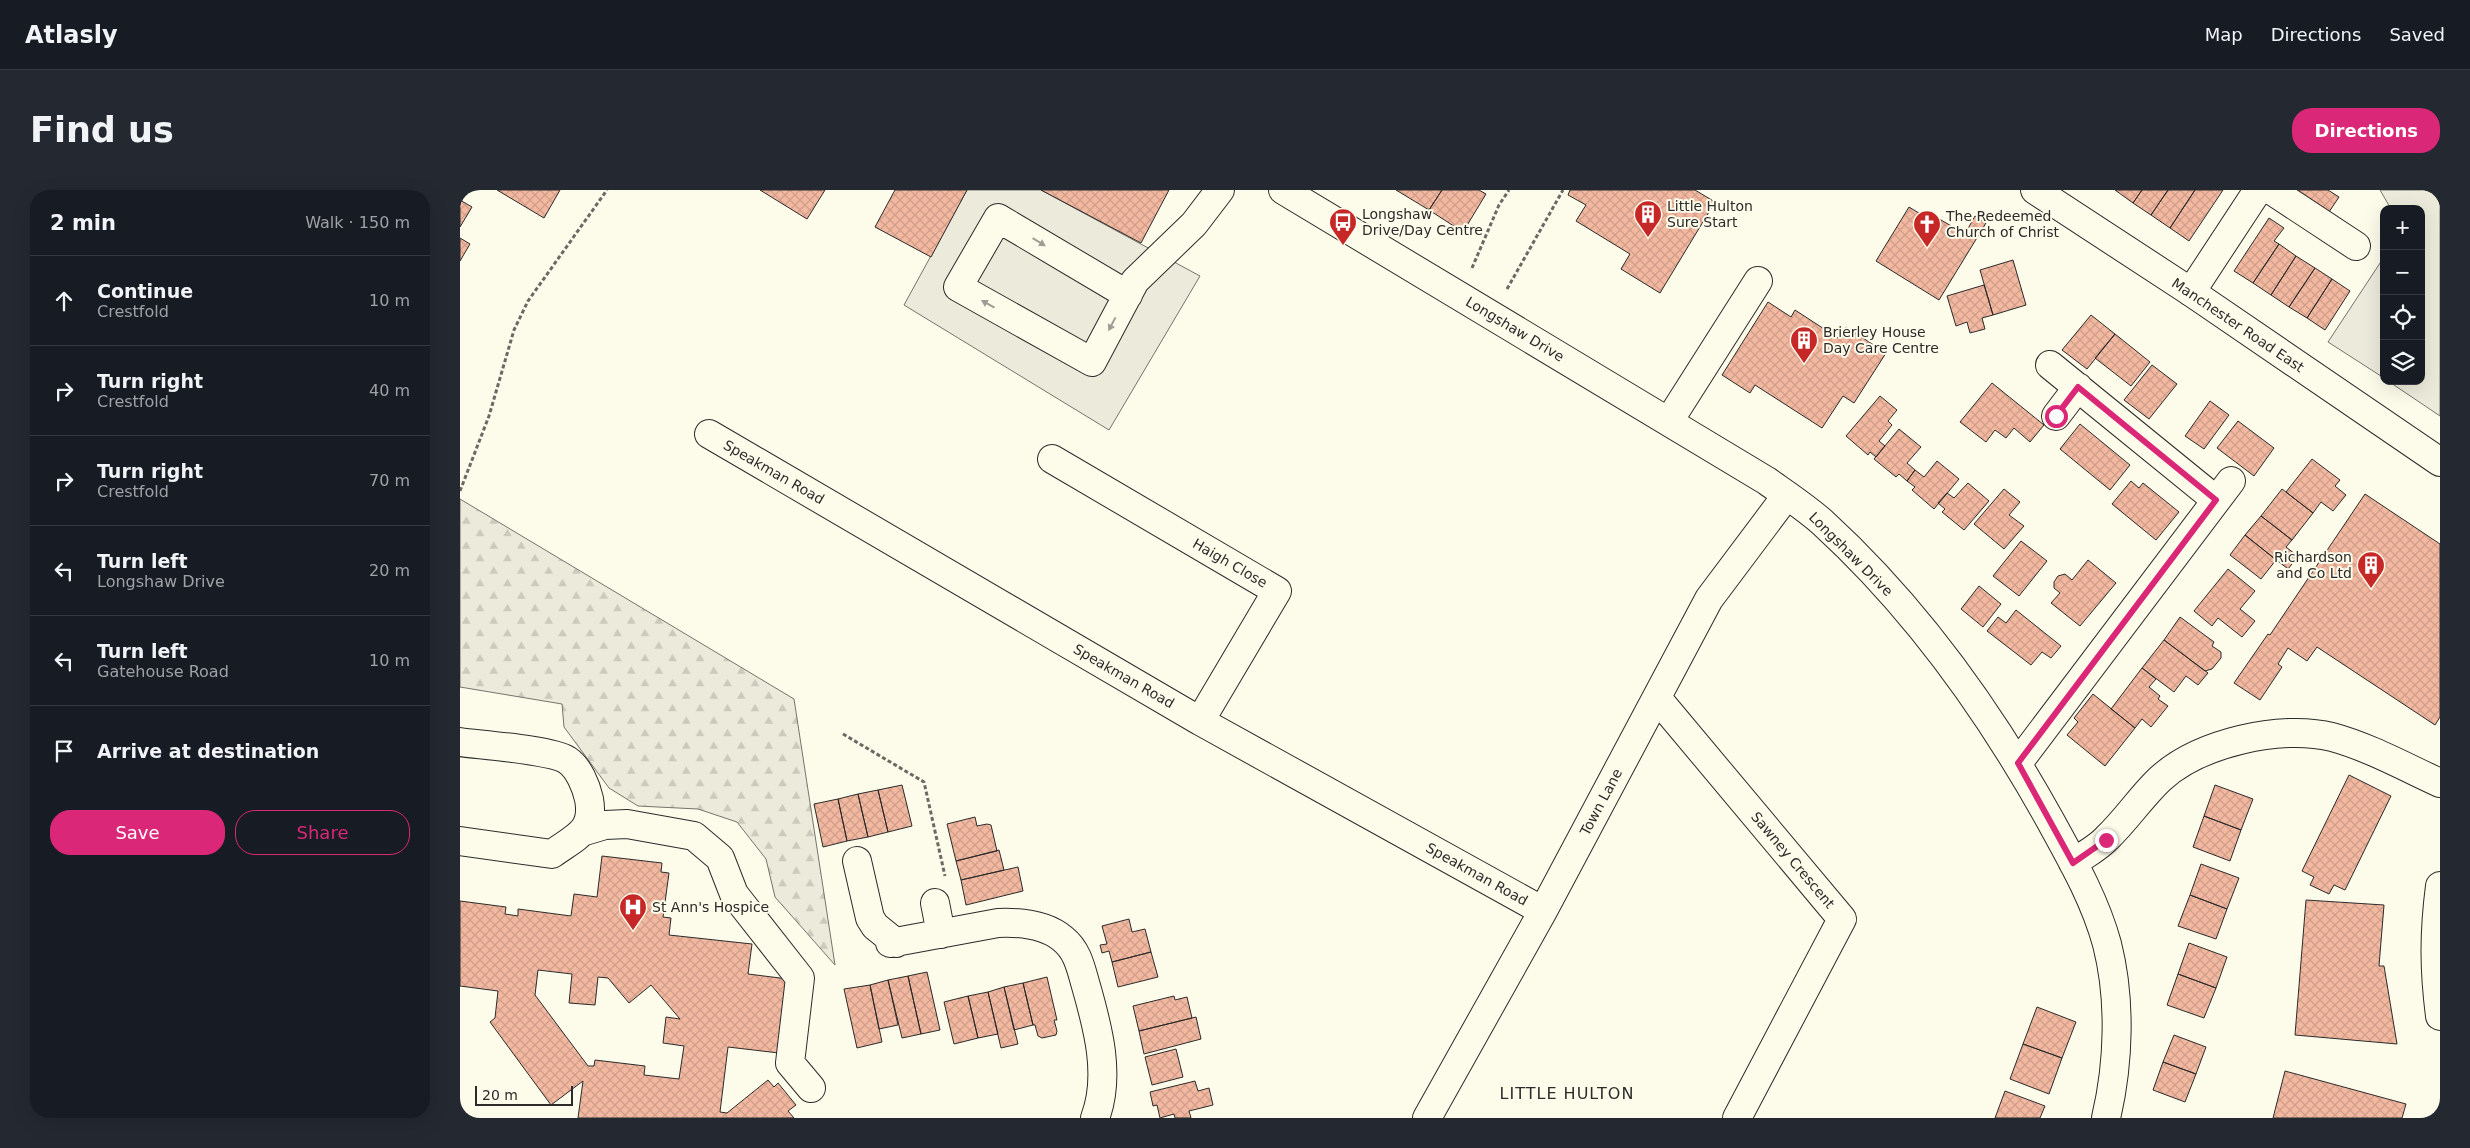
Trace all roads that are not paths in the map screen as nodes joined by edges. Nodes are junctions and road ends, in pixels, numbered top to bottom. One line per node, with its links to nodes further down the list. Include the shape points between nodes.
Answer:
1 (1220, 190): 8 (street, via 1194,224)
2 (1283, 190): 13 (street, Longshaw Drive)
3 (2035, 190): 9 (street, Manchester Road East)
4 (2258, 190): 9 (street)
5 (2271, 190): 6 (street)
6 (2356, 246)
7 (1758, 281): 13 (street)
8 (1131, 288): 8 (street, one-way to 8, via 1092,362 958,287 998,218)
9 (2191, 292): 16 (street, Manchester Road East)
10 (2050, 365): 11 (street)
11 (2078, 387): 12 (street); 21 (street, via 2223,490)
12 (2056, 416)
13 (1669, 421): 17 (street, Longshaw Drive)
14 (709, 434): 19 (street, Speakman Road)
15 (1052, 459): 19 (street, Haigh Close, via 1277,591)
16 (2440, 462)
17 (1787, 495): 18 (street, Town Lane, via 1709,599); 21 (street, Longshaw Drive, via 1821,521 1868,567 1941,650)
18 (1656, 698): 29 (street, Town Lane); 35 (street, Sawney Crescent, via 1842,919)
19 (1200, 721): 29 (street, Speakman Road)
20 (460, 742): 23 (street, via 552,754 567,760 586,784 591,814)
21 (2018, 763): 26 (street, Longshaw Drive)
22 (2440, 783): 26 (street, via 2330,737 2295,734 2221,744 2190,757 2160,779 2106,840)
23 (585, 831): 24 (street, via 552,854); 32 (street, via 605,825 627,824 694,836 720,858 734,894 800,978 790,1063)
24 (460, 841)
25 (857, 861): 30 (street, via 870,918 893,943)
26 (2073, 863): 36 (street, Longshaw Drive, via 2107,945 2114,986 2114,1076)
27 (2440, 886): 31 (street, via 2434,930)
28 (935, 903): 30 (street)
29 (1543, 911): 34 (street, Town Lane)
30 (941, 934): 33 (street, via 998,923 1031,924 1063,939 1076,954 1096,1023 1100,1050 1100,1106)
31 (2440, 1016)
32 (811, 1088)
33 (1095, 1118)
34 (1428, 1118)
35 (1737, 1118)
36 (2106, 1118)

